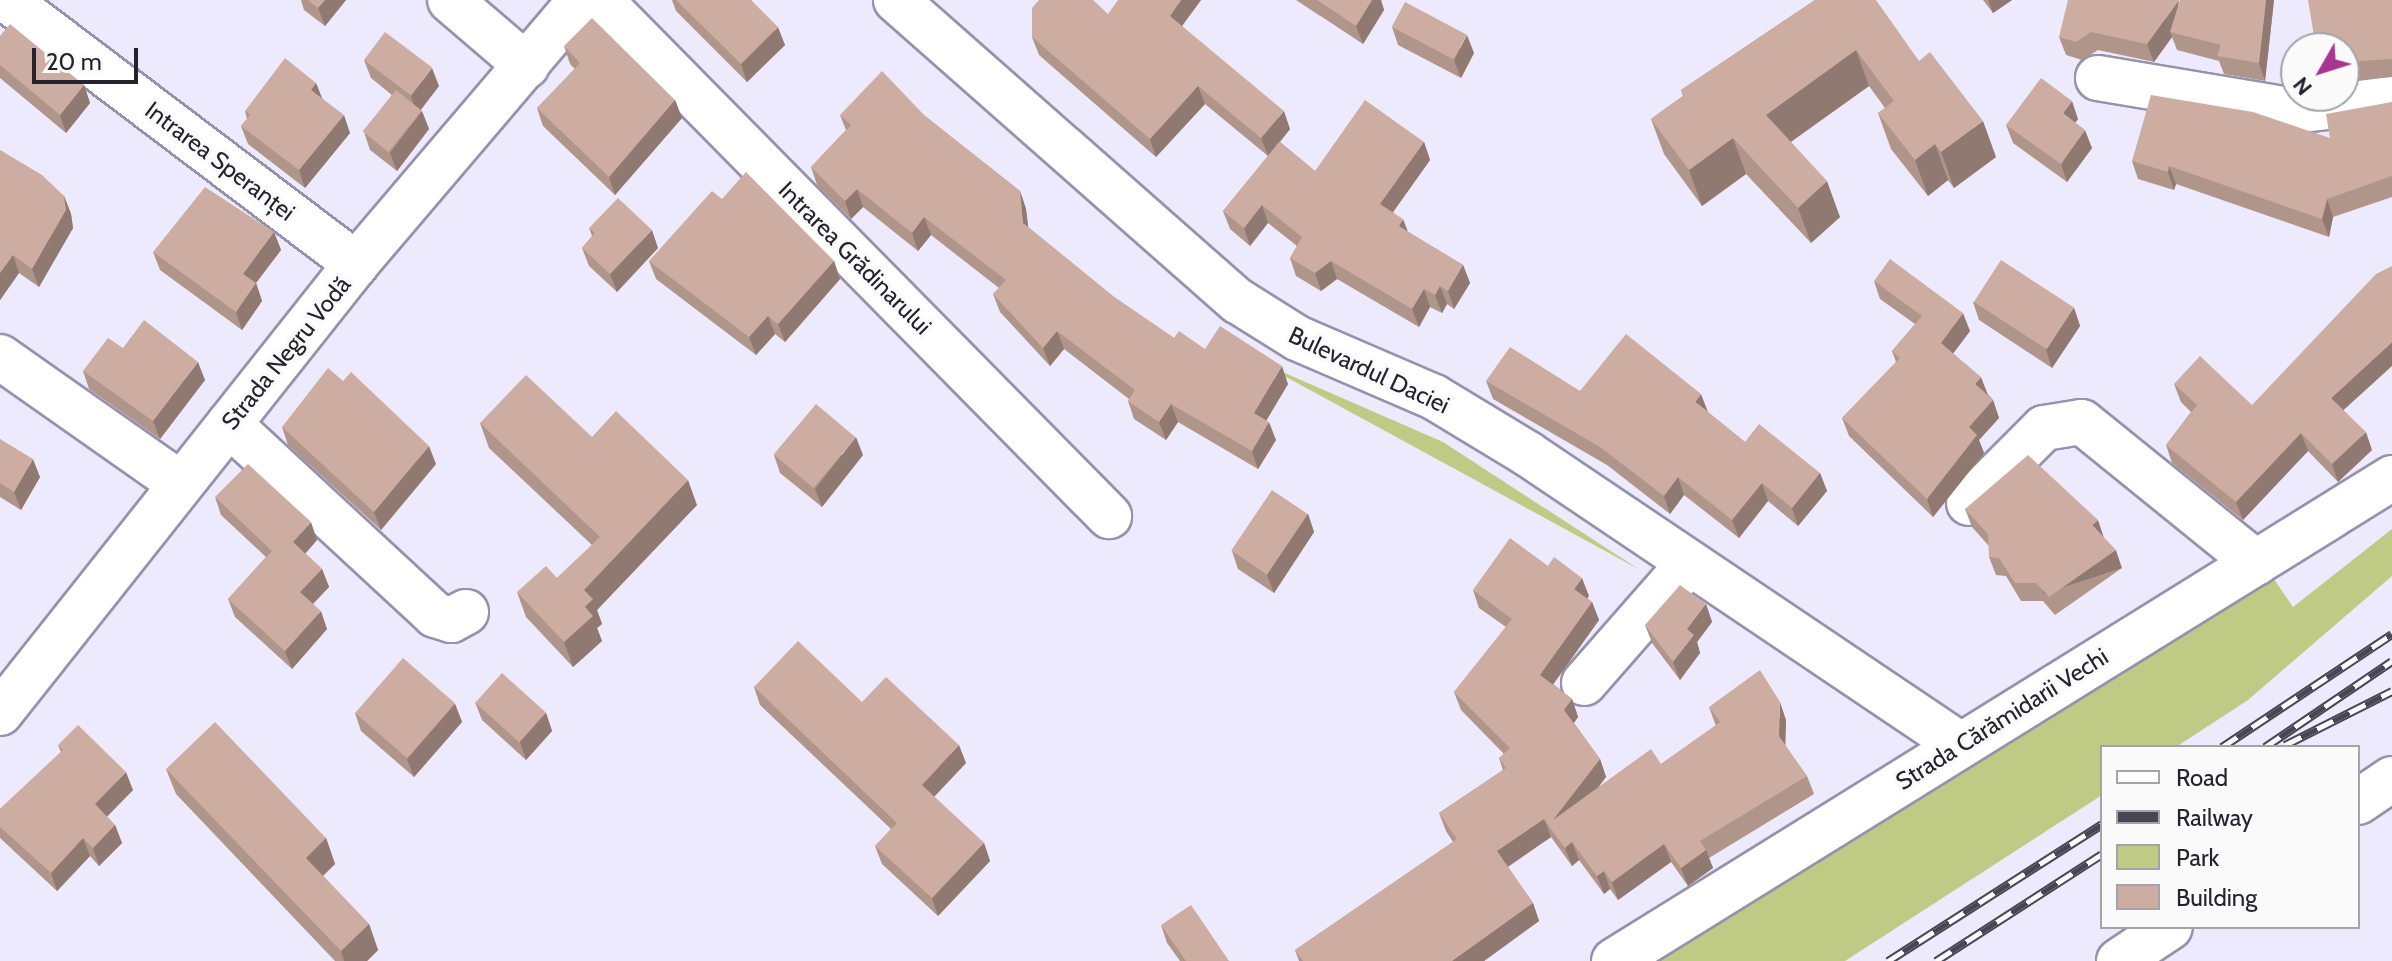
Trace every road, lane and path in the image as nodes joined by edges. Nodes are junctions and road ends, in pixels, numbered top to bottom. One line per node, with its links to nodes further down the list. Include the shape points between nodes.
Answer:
1 (7, 0): 9 (street, Intrarea Speranței)
2 (450, 0): 6 (street)
3 (581, 0): 6 (street, Strada Negru Vodă)
4 (600, 0): 15 (street, Intrarea Grădinarului)
5 (896, 0): 17 (street, Bulevardul Daciei, via 1238,301 1297,338 1434,397)
6 (527, 66): 9 (street, Strada Negru Vodă)
7 (2098, 78): 8 (street, via 2295,111)
8 (2392, 99)
9 (356, 264): 11 (street, Strada Negru Vodă)
10 (0, 357): 13 (street)
11 (229, 424): 13 (street, Strada Negru Vodă); 18 (street, via 435,615 451,620)
12 (2392, 478): 16 (street, Strada Cărămidarii Vechi)
13 (181, 484): 20 (street, Strada Negru Vodă)
14 (1969, 503): 16 (street, via 2044,428 2082,422)
15 (1109, 516)
16 (2256, 563): 21 (street, Strada Cărămidarii Vechi)
17 (1688, 564): 19 (street); 21 (street, Bulevardul Daciei)
18 (466, 612)
19 (1584, 683)
20 (0, 713)
21 (1959, 744): 25 (street, Strada Cărămidarii Vechi)
22 (2392, 779): 23 (street)
23 (2360, 801)
24 (2167, 929): 26 (street)
25 (1614, 961)
26 (2119, 961)

